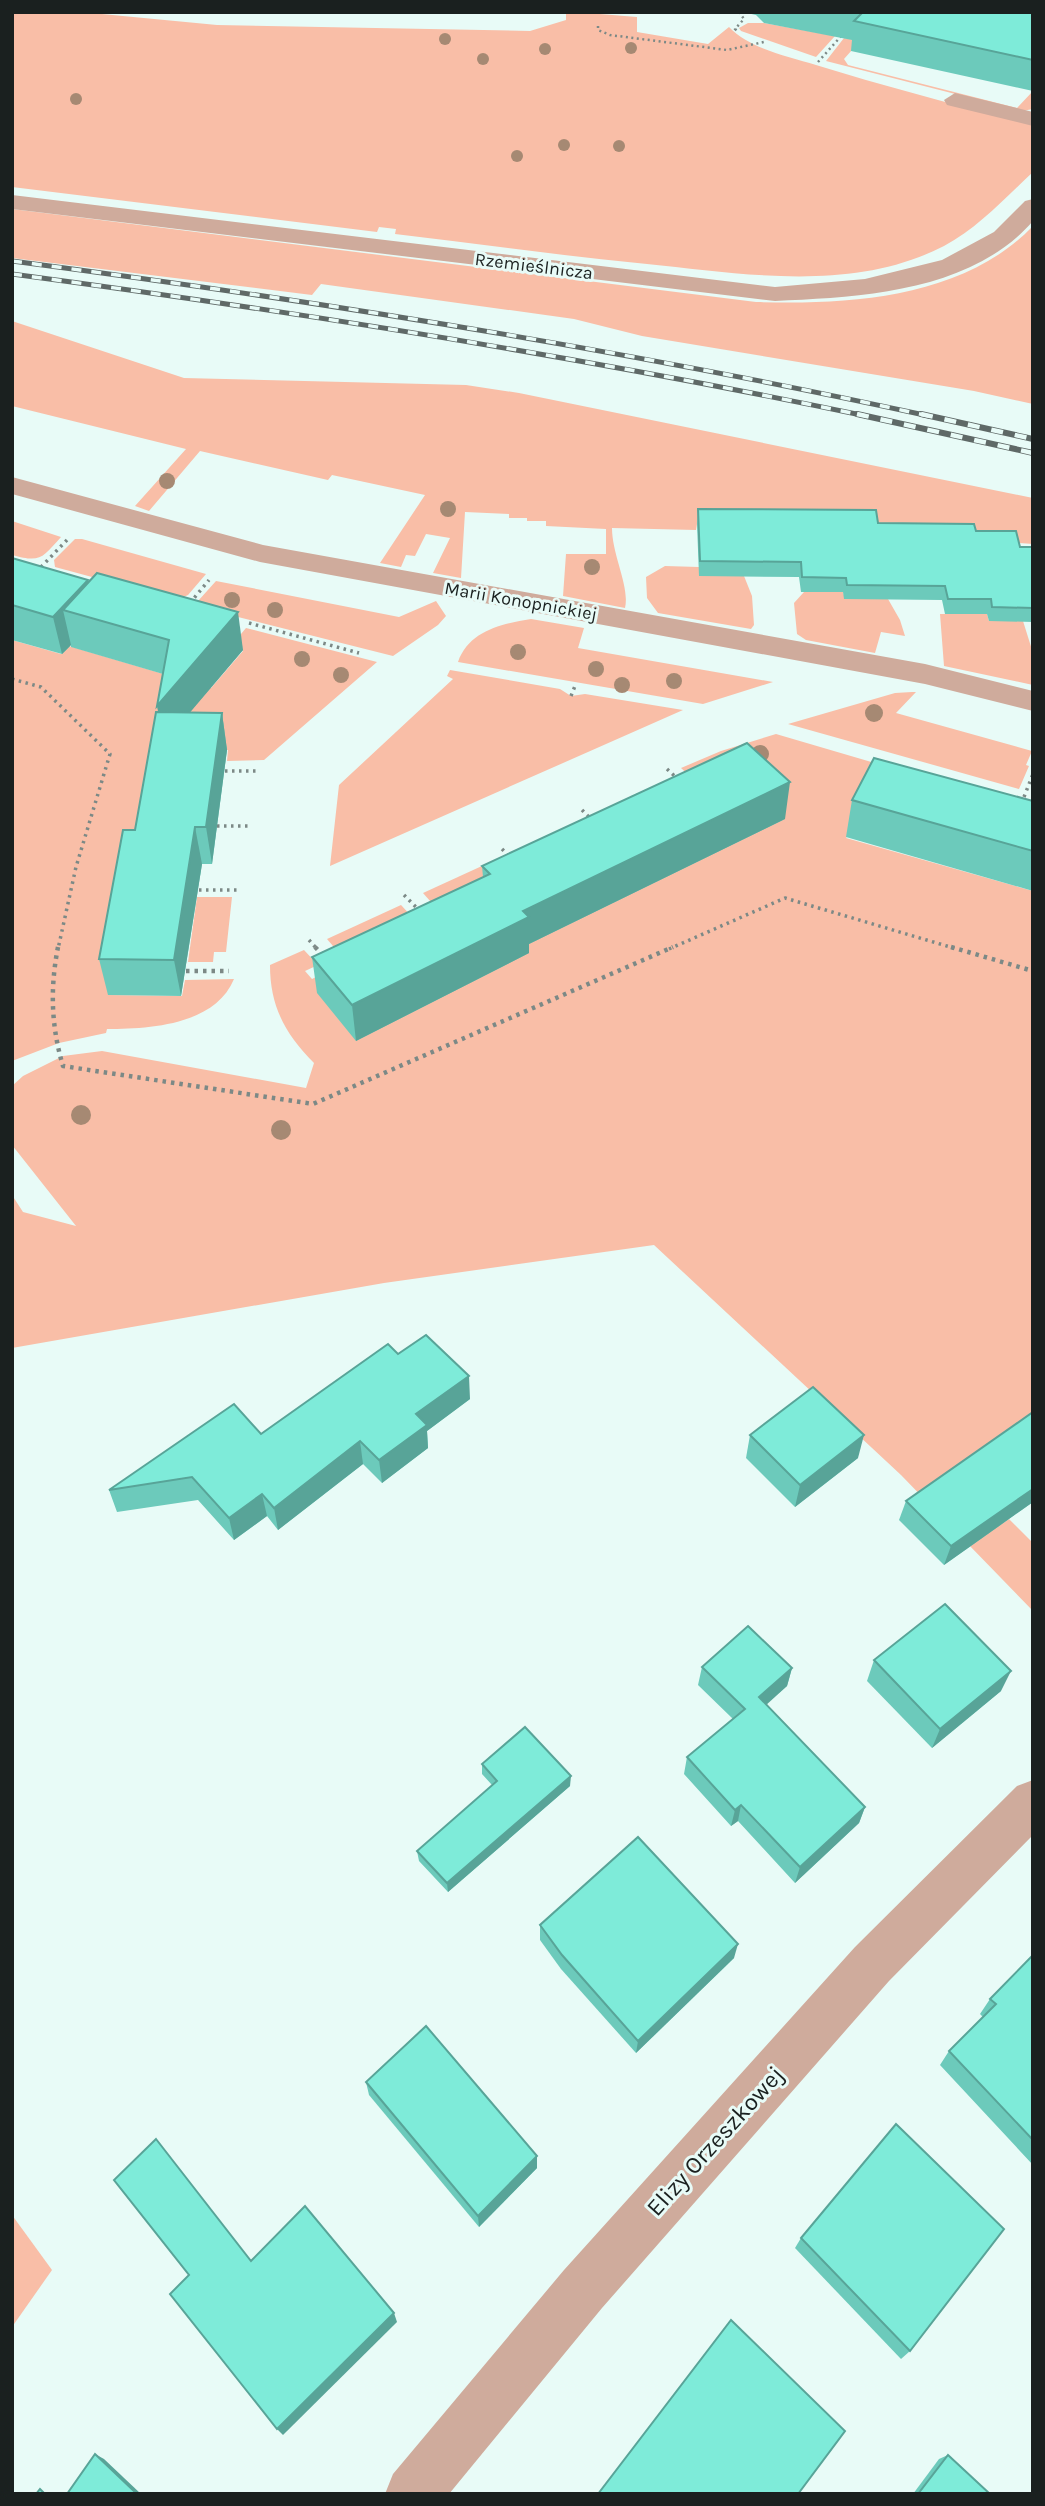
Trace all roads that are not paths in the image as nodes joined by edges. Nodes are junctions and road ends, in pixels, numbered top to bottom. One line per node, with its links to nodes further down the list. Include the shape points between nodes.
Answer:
1 (955, 100): 2 (street)
2 (1033, 119)
3 (12, 202): 4 (street, Rzemieślnicza, via 775,294 886,285 943,269 1006,235)
4 (1033, 206)
5 (12, 485): 6 (street, Marii Konopnickiej, via 260,553 925,674)
6 (1033, 701)
7 (1033, 1802): 8 (street, Elizy Orzeszkowej, via 854,1984 592,2279)
8 (413, 2494)

